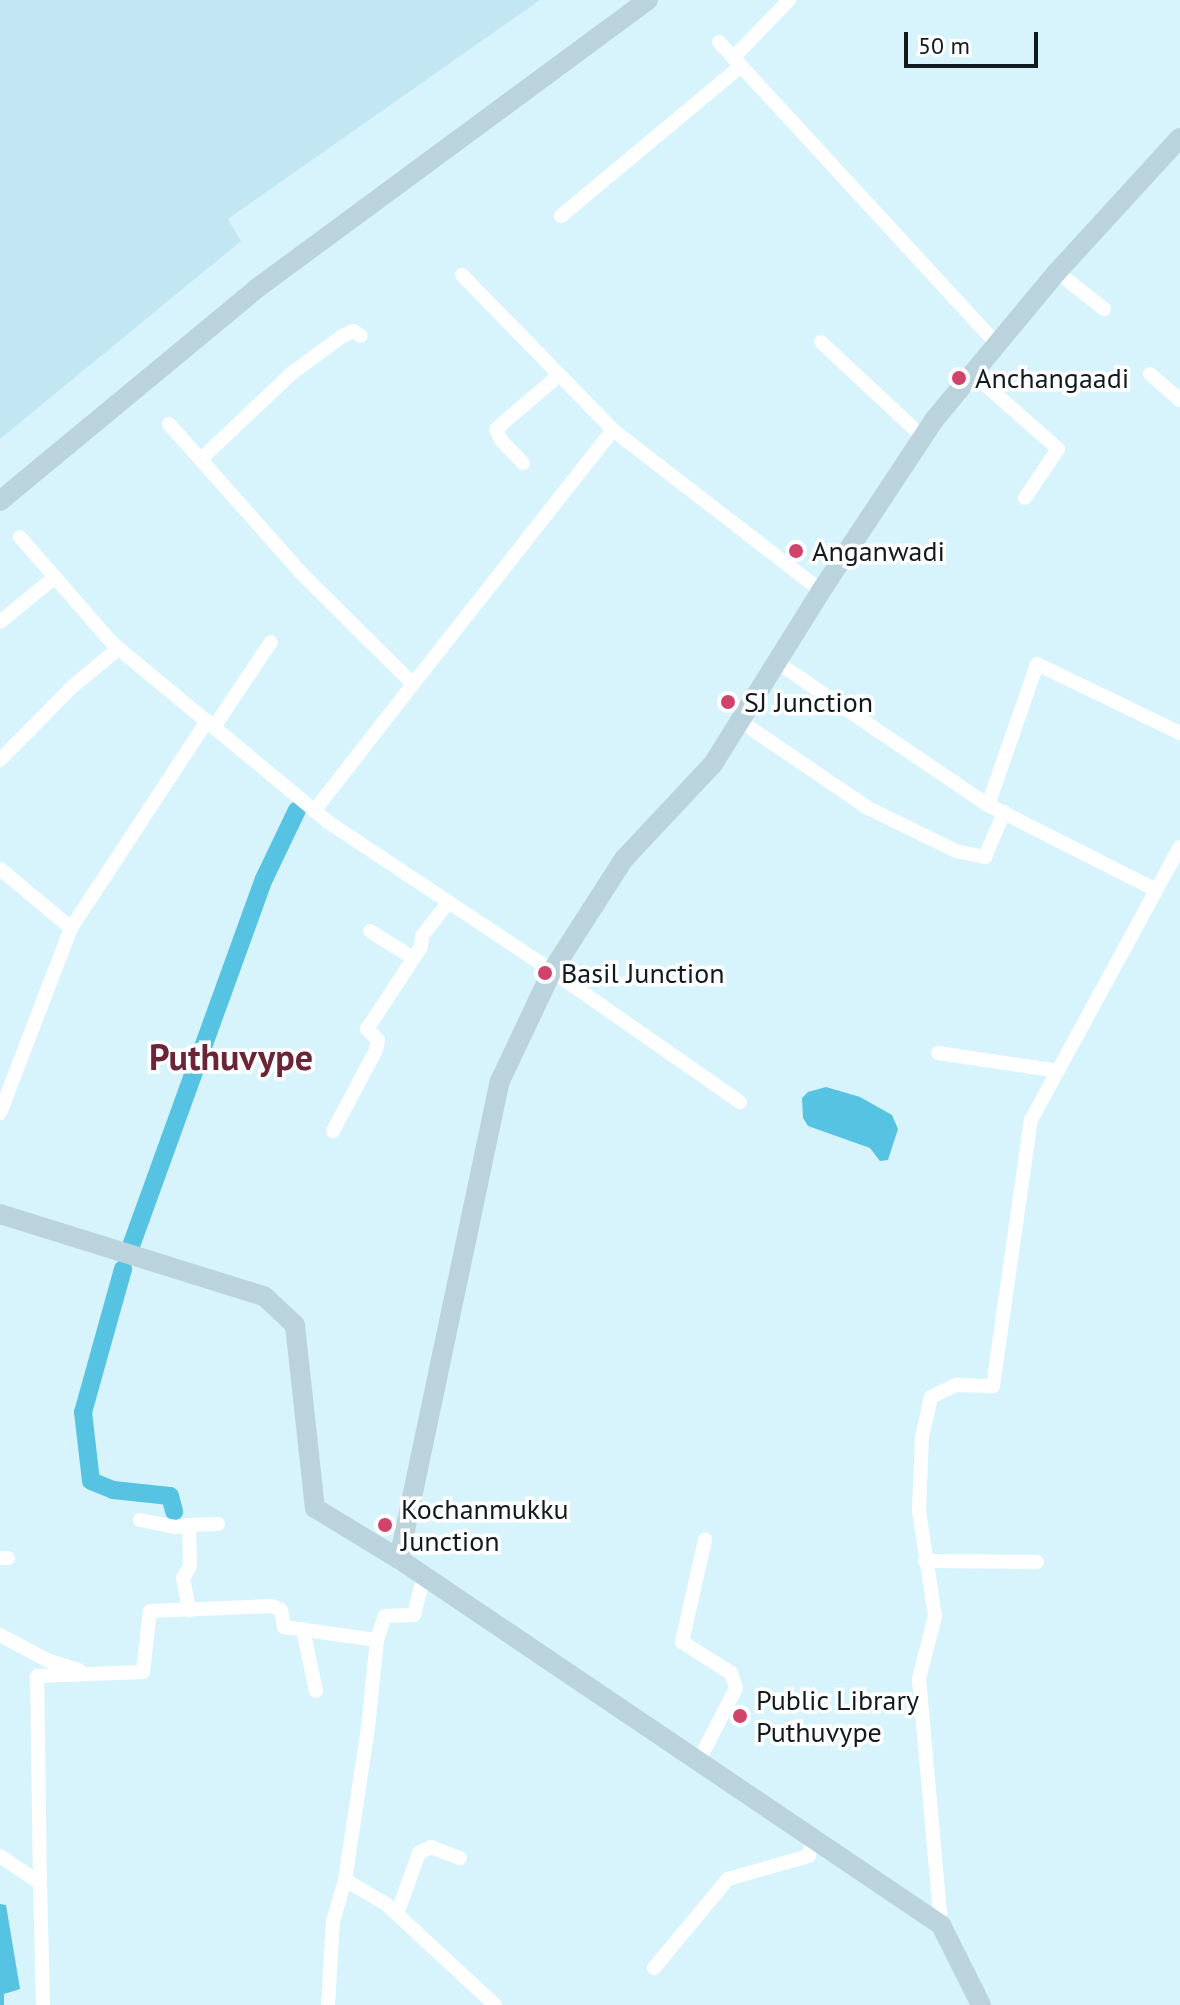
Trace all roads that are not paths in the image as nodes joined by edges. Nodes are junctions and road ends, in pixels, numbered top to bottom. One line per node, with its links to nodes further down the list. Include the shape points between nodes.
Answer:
1 (648, 0): 23 (main road, via 256,289)
2 (789, 0): 4 (street)
3 (719, 42): 4 (street)
4 (737, 62): 6 (street); 12 (street)
5 (1180, 138): 7 (main road)
6 (561, 216)
7 (1057, 272): 9 (street); 12 (main road)
8 (462, 275): 15 (street)
9 (1104, 309)
10 (361, 336): 20 (street, via 353,331 341,337 292,373)
11 (821, 342): 19 (street)
12 (996, 343): 13 (main road)
13 (973, 374): 19 (main road); 22 (street, via 1058,449)
14 (1150, 374): 16 (street)
15 (558, 376): 18 (street); 21 (street, via 496,429)
16 (1180, 400)
17 (169, 424): 20 (street)
18 (613, 430): 26 (street); 31 (street)
19 (923, 437): 26 (main road)
20 (201, 459): 31 (street, via 302,574)
21 (523, 463)
22 (1025, 498)
23 (0, 501)
24 (20, 537): 25 (street)
25 (55, 577): 27 (street); 29 (street)
26 (821, 591): 30 (main road)
27 (0, 622)
28 (271, 642): 33 (street)
29 (118, 649): 33 (street); 35 (street, via 63,695)
30 (778, 663): 32 (main road); 36 (street)
31 (413, 684): 37 (street)
32 (740, 721): 38 (street, via 868,808 956,851 985,857); 46 (main road, via 713,764 624,859)
33 (210, 724): 37 (street); 43 (street)
34 (1180, 733): 36 (street, via 1037,664)
35 (0, 760)
36 (988, 805): 38 (street)
37 (314, 811): 42 (street)
38 (1004, 812): 41 (street)
39 (1180, 847): 41 (street)
40 (0, 869): 43 (street)
41 (1156, 890): 48 (street)
42 (448, 903): 45 (street, via 422,936); 46 (street)
43 (71, 928): 50 (street)
44 (370, 931): 45 (street)
45 (413, 958): 51 (street, via 367,1029 378,1040 376,1050)
46 (552, 971): 49 (street); 57 (main road, via 500,1081)
47 (938, 1053): 48 (street)
48 (1058, 1071): 58 (street, via 1031,1120 993,1386 956,1385 931,1397 922,1437 919,1511)
49 (740, 1102)
50 (0, 1113)
51 (333, 1131)
52 (0, 1214): 57 (main road, via 264,1296 295,1325 315,1508)
53 (144, 1520): 55 (street)
54 (218, 1524): 55 (street)
55 (189, 1525): 61 (street, via 190,1566 183,1578)
56 (705, 1540): 67 (street, via 682,1642 731,1673 736,1688)
57 (399, 1559): 60 (main road)
58 (925, 1561): 59 (street); 74 (street, via 935,1616 919,1679)
59 (1037, 1562)
60 (424, 1575): 64 (street, via 414,1615 385,1616); 67 (main road)
61 (189, 1610): 62 (street, via 272,1606 281,1610 284,1627); 65 (street, via 150,1611 143,1672)
62 (303, 1629): 64 (street); 66 (street)
63 (0, 1635): 65 (street, via 49,1661)
64 (377, 1640): 71 (street)
65 (92, 1674): 72 (street, via 37,1676)
66 (316, 1691)
67 (698, 1762): 68 (main road)
68 (812, 1840): 74 (main road); 75 (street, via 809,1856 728,1879)
69 (0, 1856): 72 (street)
70 (460, 1858): 73 (street, via 431,1847 419,1853)
71 (345, 1880): 73 (street); 77 (street, via 333,1922)
72 (40, 1883): 76 (street)
73 (397, 1914): 78 (street)
74 (941, 1925): 79 (main road)
75 (654, 1968)
76 (43, 2005)
77 (328, 2005)
78 (495, 2005)
79 (981, 2005)

